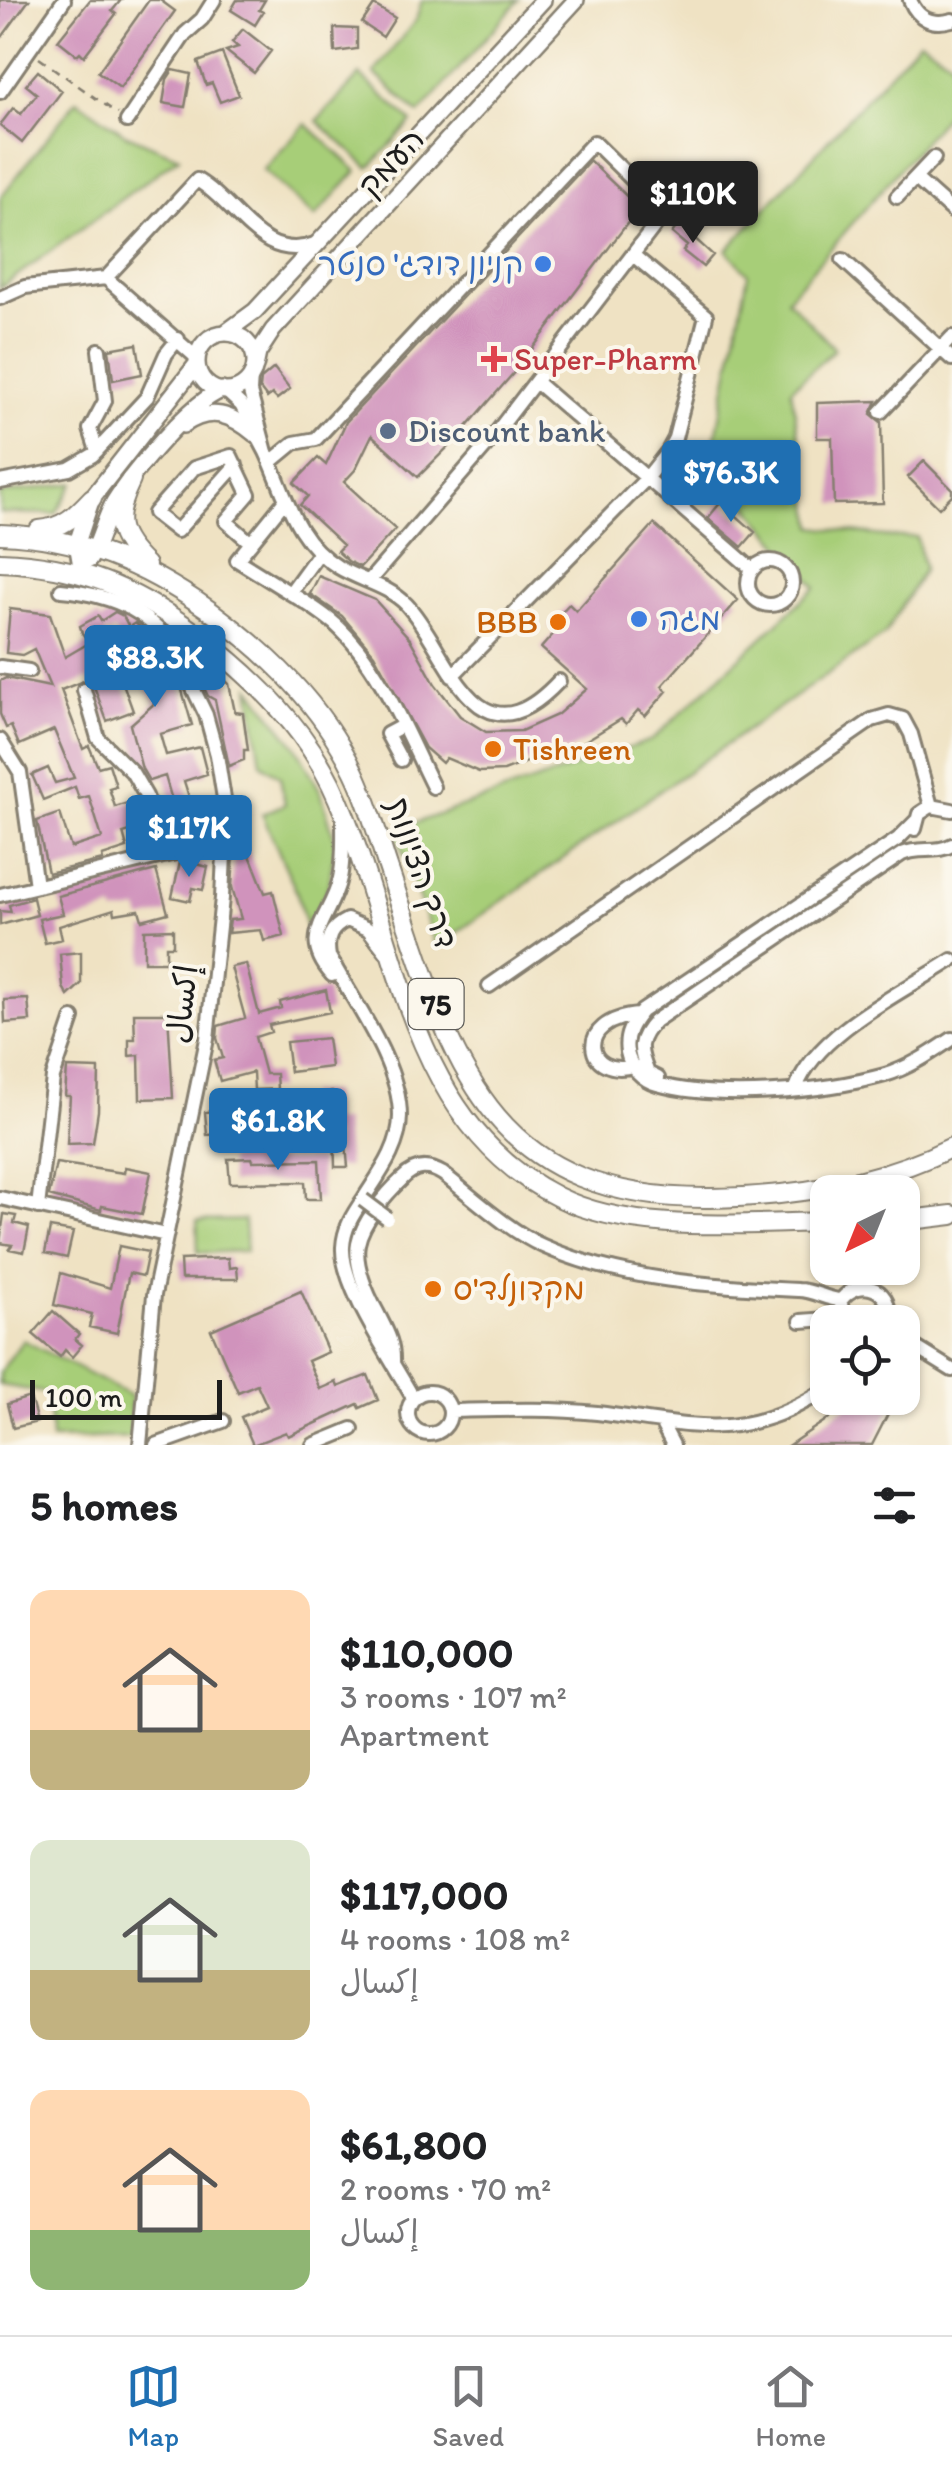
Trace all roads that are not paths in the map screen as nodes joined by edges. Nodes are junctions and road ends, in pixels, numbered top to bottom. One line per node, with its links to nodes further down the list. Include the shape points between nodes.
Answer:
1 (64, 0): 7 (street)
2 (214, 0): 8 (street)
3 (543, 0): 13 (main road, העמק)
4 (576, 0): 25 (main road, העמק, via 273,330)
5 (910, 0): 6 (street, via 921,17)
6 (951, 21)
7 (0, 92)
8 (127, 121)
9 (934, 158): 10 (street)
10 (915, 178): 11 (street); 12 (street)
11 (897, 197)
12 (952, 210)
13 (318, 244): 16 (street, via 297,251 268,242 198,180); 18 (main road, העמק)
14 (633, 254): 26 (street); 32 (street, via 663,215 661,208 594,142 316,439); 34 (street, via 706,316 674,438)
15 (842, 260): 21 (street)
16 (106, 278): 17 (street, via 25,287); 20 (street)
17 (0, 298)
18 (225, 333): 24 (main road, via 206,340); 25 (main road, via 247,341)
19 (952, 337): 21 (street)
20 (178, 340): 24 (street); 31 (street, via 147,397)
21 (941, 348): 23 (street); 28 (street)
22 (99, 350): 31 (street, via 105,401 90,430)
23 (952, 359)
24 (197, 361): 27 (main road, via 206,382); 37 (main road)
25 (253, 371): 27 (main road, via 245,384); 32 (street, via 250,392)
26 (536, 382): 34 (street); 48 (street)
27 (224, 390): 29 (main road, via 204,398); 30 (street, via 241,405)
28 (881, 412)
29 (172, 433): 30 (main road, via 217,413); 35 (main road)
30 (255, 434): 32 (street)
31 (96, 451): 36 (street, via 69,470)
32 (268, 457): 38 (street)
33 (236, 466): 33 (street, via 231,456 194,468 154,513 178,530); 40 (street, via 249,494 226,521)
34 (647, 478): 45 (street); 55 (street)
35 (130, 480): 42 (main road); 47 (highway, via 118,510 120,532)
36 (0, 482)
37 (92, 498): 39 (highway, via 62,525); 41 (main road)
38 (284, 502): 40 (street); 43 (street)
39 (0, 534): 41 (highway, דרך הציונות / 75)
40 (252, 542): 50 (street, via 237,560)
41 (77, 543): 42 (highway, דרך הציונות / 75); 46 (main road)
42 (96, 548): 46 (main road); 47 (highway, דרך הציונות / 75)
43 (320, 553): 48 (street); 50 (street)
44 (0, 562): 46 (highway, דרך הציונות / 75)
45 (752, 569)
46 (82, 572): 51 (highway, דרך הציונות / 75, via 128,590)
47 (157, 576): 84 (highway, דרך הציונות / 75, via 269,656 333,736 364,794 458,1058 488,1108 526,1147 570,1175 610,1189 686,1198 766,1197 829,1187)
48 (369, 581): 55 (street, via 409,607)
49 (61, 590): 52 (street, via 133,609 166,634)
50 (290, 592): 58 (street, via 338,626)
51 (197, 634): 52 (street); 64 (highway, דרך הציונות / 75, via 292,724)
52 (184, 660): 66 (street, إكسال, via 217,756)
53 (0, 667): 54 (street)
54 (29, 671)
55 (452, 676): 56 (street, via 472,699 508,713 534,705)
56 (559, 681)
57 (84, 690): 69 (street, via 98,738 132,772)
58 (402, 726): 60 (street, via 388,734); 61 (street)
59 (0, 740): 70 (street, via 20,772)
60 (401, 760)
61 (433, 787)
62 (931, 806): 63 (street); 65 (street); 74 (street, via 903,719 889,714 872,720)
63 (952, 810)
64 (343, 814): 72 (highway, דרך הציונות / 75); 75 (street, via 340,877 315,943 325,967)
65 (916, 821): 68 (street, via 916,836); 76 (street)
66 (226, 841): 69 (street); 92 (street, إكسال, via 207,1039)
67 (952, 845): 68 (street)
68 (926, 847): 82 (street, via 902,854 656,1020 641,1036 639,1052 648,1073)
69 (167, 855): 70 (street)
70 (36, 886): 71 (street)
71 (0, 895)
72 (392, 959): 75 (street, via 356,922 347,920 332,931 329,956); 91 (highway, דרך הציונות / 75, via 452,1101 488,1146 536,1185 626,1220)
73 (952, 960): 83 (street, via 849,1027 814,1056)
74 (488, 986)
75 (357, 1003): 86 (street, via 392,1078 400,1118 396,1142)
76 (639, 1015): 81 (street, via 626,1046); 81 (street, via 605,1022 592,1045 610,1068)
77 (73, 1018): 87 (street, via 53,1077)
78 (952, 1026): 80 (street)
79 (952, 1039): 80 (street)
80 (927, 1056): 83 (street, via 889,1074)
81 (633, 1066): 82 (street, via 656,1084)
82 (674, 1086): 83 (street, via 729,1094)
83 (796, 1088)
84 (952, 1147)
85 (0, 1198): 87 (street)
86 (362, 1200): 89 (street, bridge); 99 (street, via 343,1251 353,1289)
87 (38, 1206): 92 (street)
88 (952, 1215): 90 (highway)
89 (387, 1218)
90 (920, 1219)
91 (810, 1222)
92 (166, 1235): 107 (street, إكسال)
93 (841, 1300): 94 (street); 95 (street, via 855,1288 874,1288); 99 (street, via 816,1290 598,1268 539,1245 444,1174 418,1167 380,1204 358,1244 368,1292 394,1344)
94 (841, 1305)
95 (889, 1305)
96 (801, 1321): 97 (street)
97 (810, 1321)
98 (920, 1350): 100 (street)
99 (393, 1362): 101 (street)
100 (952, 1370)
101 (413, 1398): 103 (street, via 436,1392); 103 (street, via 408,1418 422,1434 442,1430)
102 (810, 1405): 105 (street, via 755,1434 711,1436)
103 (450, 1411): 105 (street, via 597,1413)
104 (223, 1421): 108 (street)
105 (663, 1426): 110 (street)
106 (352, 1429): 109 (street)
107 (140, 1445)
108 (156, 1445)
109 (313, 1445)
110 (673, 1445)

